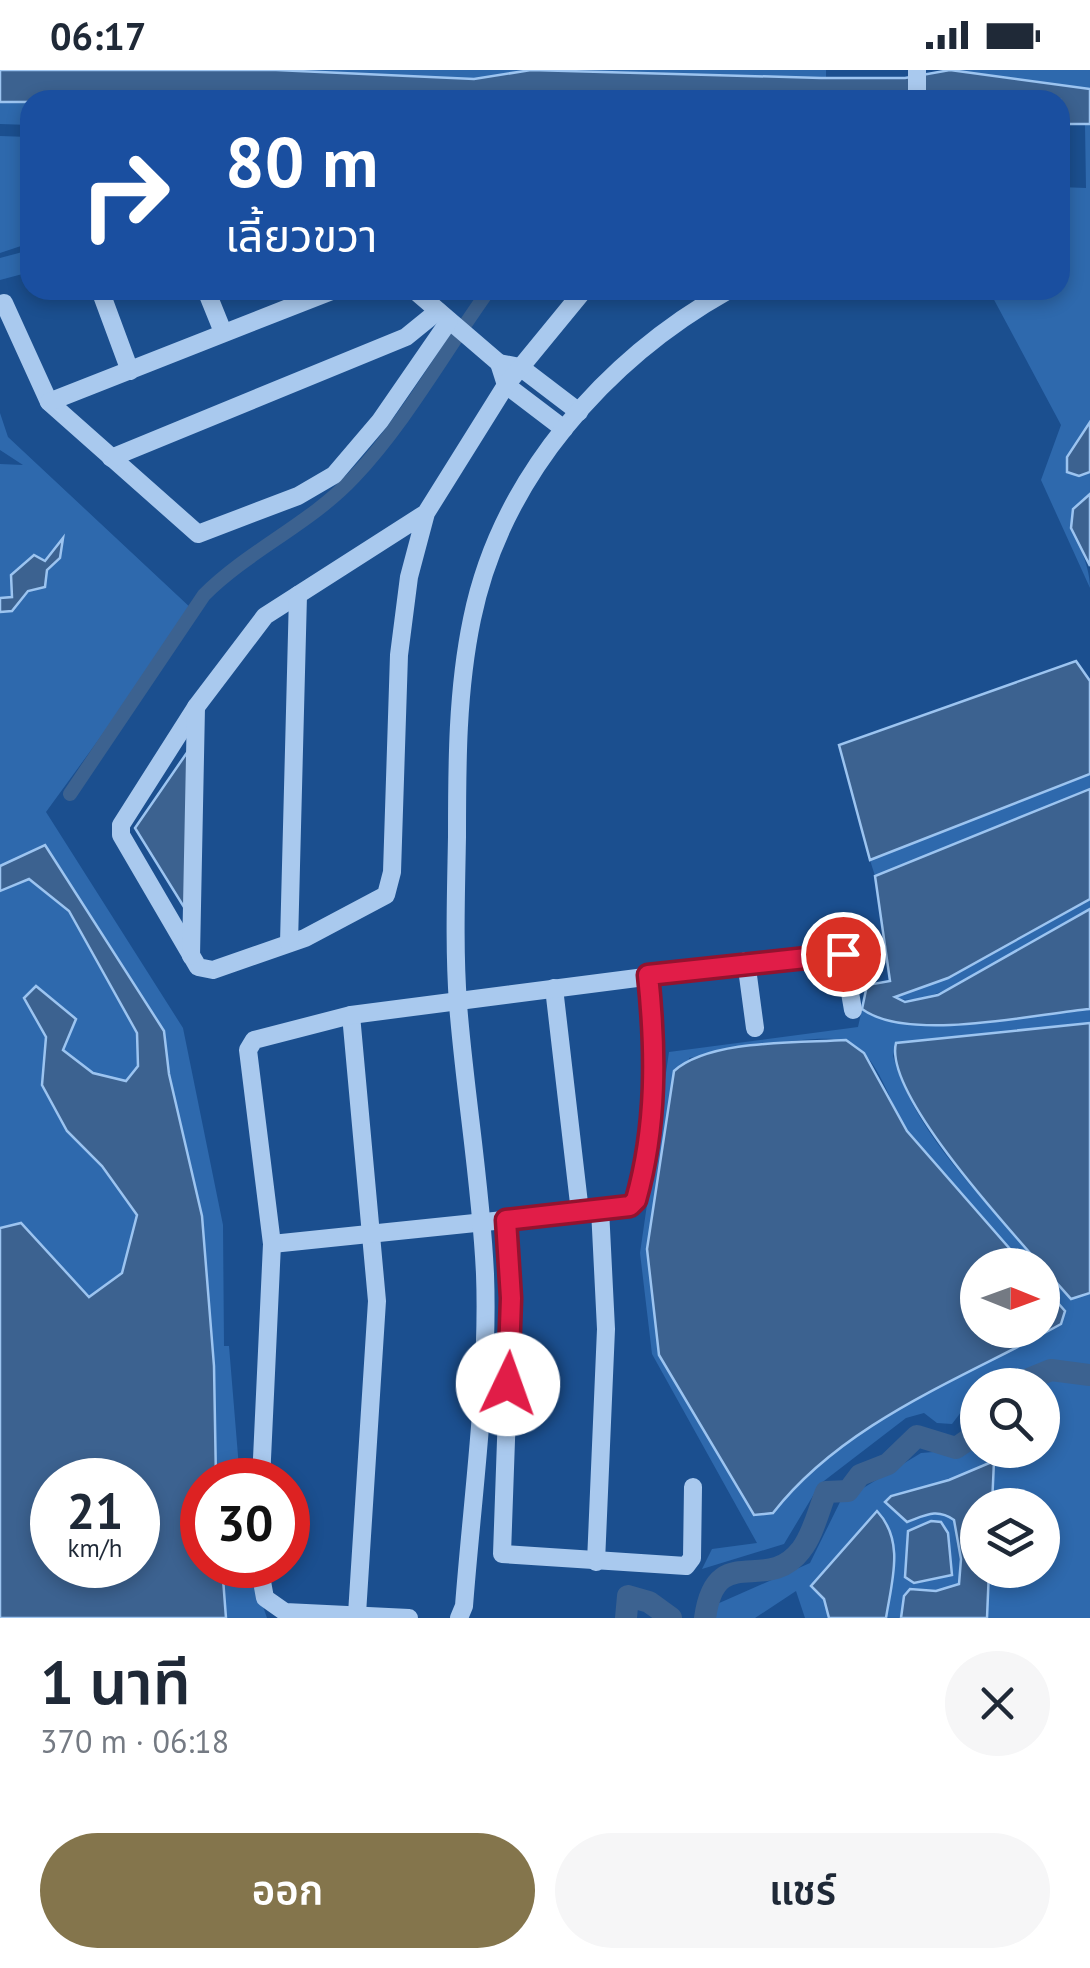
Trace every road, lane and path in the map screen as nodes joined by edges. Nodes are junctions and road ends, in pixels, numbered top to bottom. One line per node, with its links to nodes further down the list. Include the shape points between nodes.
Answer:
1 (104, 300): 14 (street)
2 (210, 300): 9 (street)
3 (295, 300): 9 (street)
4 (425, 300): 8 (street)
5 (576, 300): 13 (street)
6 (713, 300): 17 (street, via 631,358)
7 (4, 304): 16 (street)
8 (446, 318): 10 (street); 11 (street); 12 (street)
9 (223, 332): 14 (street)
10 (416, 332): 11 (street); 19 (street)
11 (432, 348): 19 (street, via 334,475 204,534 193,532)
12 (499, 364): 13 (street); 15 (street)
13 (520, 367): 15 (street); 17 (street)
14 (130, 370): 16 (street)
15 (506, 385): 18 (street); 20 (street)
16 (49, 402): 19 (street)
17 (579, 412): 18 (street)
18 (564, 428): 30 (street, via 520,496 490,558 472,617 457,754)
19 (111, 458)
20 (426, 513): 21 (street); 22 (street)
21 (401, 531): 22 (street); 23 (street)
22 (409, 577): 25 (street, via 390,886 374,905)
23 (298, 595): 24 (street, via 248,634); 25 (street)
24 (196, 707): 26 (street); 26 (street, via 120,830)
25 (289, 944): 26 (street, via 213,970 198,967)
26 (191, 956)
27 (746, 961): 28 (street); 31 (street, via 843,954); 33 (street)
28 (648, 975): 29 (street); 34 (street, via 656,1050 638,1190 630,1206)
29 (554, 988): 30 (street); 35 (street)
30 (458, 1000): 32 (street); 37 (street)
31 (853, 1010)
32 (350, 1015): 38 (street); 39 (street, via 249,1044)
33 (755, 1028)
34 (600, 1209): 35 (street); 42 (street, via 606,1329)
35 (580, 1212): 36 (street)
36 (506, 1220): 37 (street); 42 (street, via 511,1298 500,1551)
37 (481, 1224): 38 (street); 46 (street, via 485,1296)
38 (374, 1235): 39 (street); 44 (street, via 377,1315)
39 (272, 1244): 40 (street)
40 (262, 1458)
41 (693, 1487): 42 (street, via 692,1558 686,1566)
42 (596, 1562)
43 (261, 1588): 44 (street, via 277,1608)
44 (357, 1614): 45 (street)
45 (410, 1618)
46 (459, 1618)

